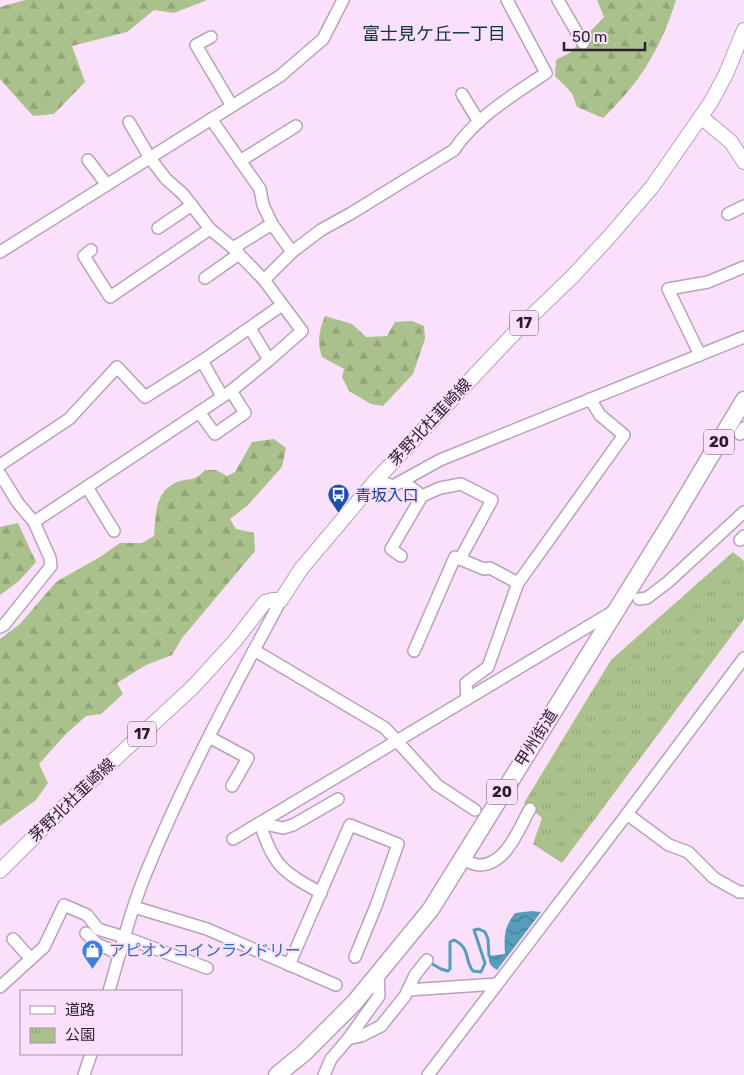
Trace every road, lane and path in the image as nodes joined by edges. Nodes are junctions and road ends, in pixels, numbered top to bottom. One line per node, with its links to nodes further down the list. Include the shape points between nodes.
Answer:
1 (344, 0): 8 (street, via 323,39 280,76)
2 (507, 0): 12 (street, via 546,73)
3 (558, 0): 6 (street)
4 (744, 30): 9 (main road, 茅野北杜韮崎線 / 17, via 726,74)
5 (211, 37): 8 (street, via 196,45)
6 (582, 43)
7 (462, 94): 12 (street)
8 (232, 106): 10 (street)
9 (701, 118): 17 (main road, via 731,142); 44 (main road, 茅野北杜韮崎線 / 17, via 652,187 609,237)
10 (211, 119): 14 (street); 16 (street)
11 (129, 122): 14 (street)
12 (479, 122): 28 (street, via 462,137 454,150 321,230)
13 (296, 126): 16 (street)
14 (150, 158): 18 (street); 19 (street)
15 (88, 160): 18 (street)
16 (240, 161): 22 (street, via 260,189 262,205)
17 (744, 162)
18 (107, 185): 27 (street)
19 (192, 205): 23 (street); 24 (street)
20 (744, 206): 21 (street)
21 (728, 214)
22 (272, 224): 26 (street); 28 (street)
23 (158, 228)
24 (210, 229): 25 (street, via 110,296 84,256); 26 (street)
25 (91, 250)
26 (236, 251): 30 (street); 31 (street)
27 (0, 252)
28 (292, 252): 31 (street)
29 (744, 267): 35 (street, via 708,282 668,289)
30 (205, 278)
31 (264, 280): 32 (street)
32 (282, 305): 33 (street); 36 (street, via 302,331)
33 (250, 328): 36 (street); 37 (street)
34 (744, 337): 35 (street)
35 (700, 355): 39 (street)
36 (269, 360): 38 (street)
37 (202, 361): 38 (street); 42 (street, via 145,397 118,367 69,419)
38 (226, 394): 41 (street); 41 (street, via 244,413 215,434)
39 (590, 399): 45 (street, via 440,460); 53 (street, via 600,415 624,435)
40 (744, 400): 56 (highway, 甲州街道 / 20)
41 (199, 412): 46 (street)
42 (0, 465)
43 (0, 474): 49 (street)
44 (376, 480): 45 (street, via 393,486); 55 (main road, 茅野北杜韮崎線 / 17, via 301,569)
45 (403, 481): 47 (street)
46 (87, 488): 49 (street); 50 (street)
47 (422, 496): 51 (street, via 391,549); 52 (street, via 461,484 492,500)
48 (744, 512): 54 (street, via 668,582 647,598)
49 (34, 522): 57 (street, via 51,566)
50 (114, 532)
51 (401, 556)
52 (460, 559): 53 (street, via 484,569 490,568); 59 (street, via 455,557)
53 (518, 584): 61 (street, via 488,667 466,683)
54 (639, 599)
55 (281, 600): 58 (street); 72 (main road, 茅野北杜韮崎線 / 17, via 265,602 193,687 77,794)
56 (616, 610): 61 (street); 71 (highway, 甲州街道 / 20)
57 (1, 625)
58 (254, 650): 62 (street); 63 (street, via 385,728)
59 (414, 651)
60 (744, 658): 68 (street)
61 (467, 699): 63 (street)
62 (209, 737): 64 (street, via 248,758); 75 (street, via 147,869)
63 (396, 741): 67 (street, via 437,785); 69 (street)
64 (232, 786)
65 (338, 799): 69 (street, via 293,825 283,828)
66 (530, 808): 71 (street, via 506,850 493,862 478,865)
67 (475, 810)
68 (627, 814): 73 (street, via 670,845 688,852 714,878); 86 (street)
69 (260, 823): 70 (street); 74 (street, via 276,863)
70 (233, 839)
71 (461, 859): 85 (highway, 甲州街道 / 20, via 431,909)
72 (0, 871)
73 (744, 892)
74 (321, 893): 80 (street, via 350,825 398,844); 83 (street)
75 (134, 907): 77 (street); 83 (street, via 207,929)
76 (86, 933): 79 (street, via 96,944)
77 (124, 937): 79 (street); 81 (street, via 98,929 87,916 64,905 44,948); 84 (street)
78 (13, 939): 81 (street)
79 (120, 954): 89 (street)
80 (356, 957)
81 (31, 959): 88 (street)
82 (427, 960): 90 (street)
83 (290, 965): 87 (street)
84 (207, 968)
85 (378, 974): 91 (street, via 380,996); 94 (highway, 甲州街道 / 20, via 354,1003)
86 (497, 984): 90 (street); 96 (street)
87 (336, 985)
88 (0, 987)
89 (110, 990)
90 (408, 990): 91 (street, via 381,1026)
91 (348, 1039): 95 (street, via 331,1059)
92 (91, 1055): 93 (street)
93 (84, 1075)
94 (277, 1075)
95 (324, 1075)
96 (428, 1075)

